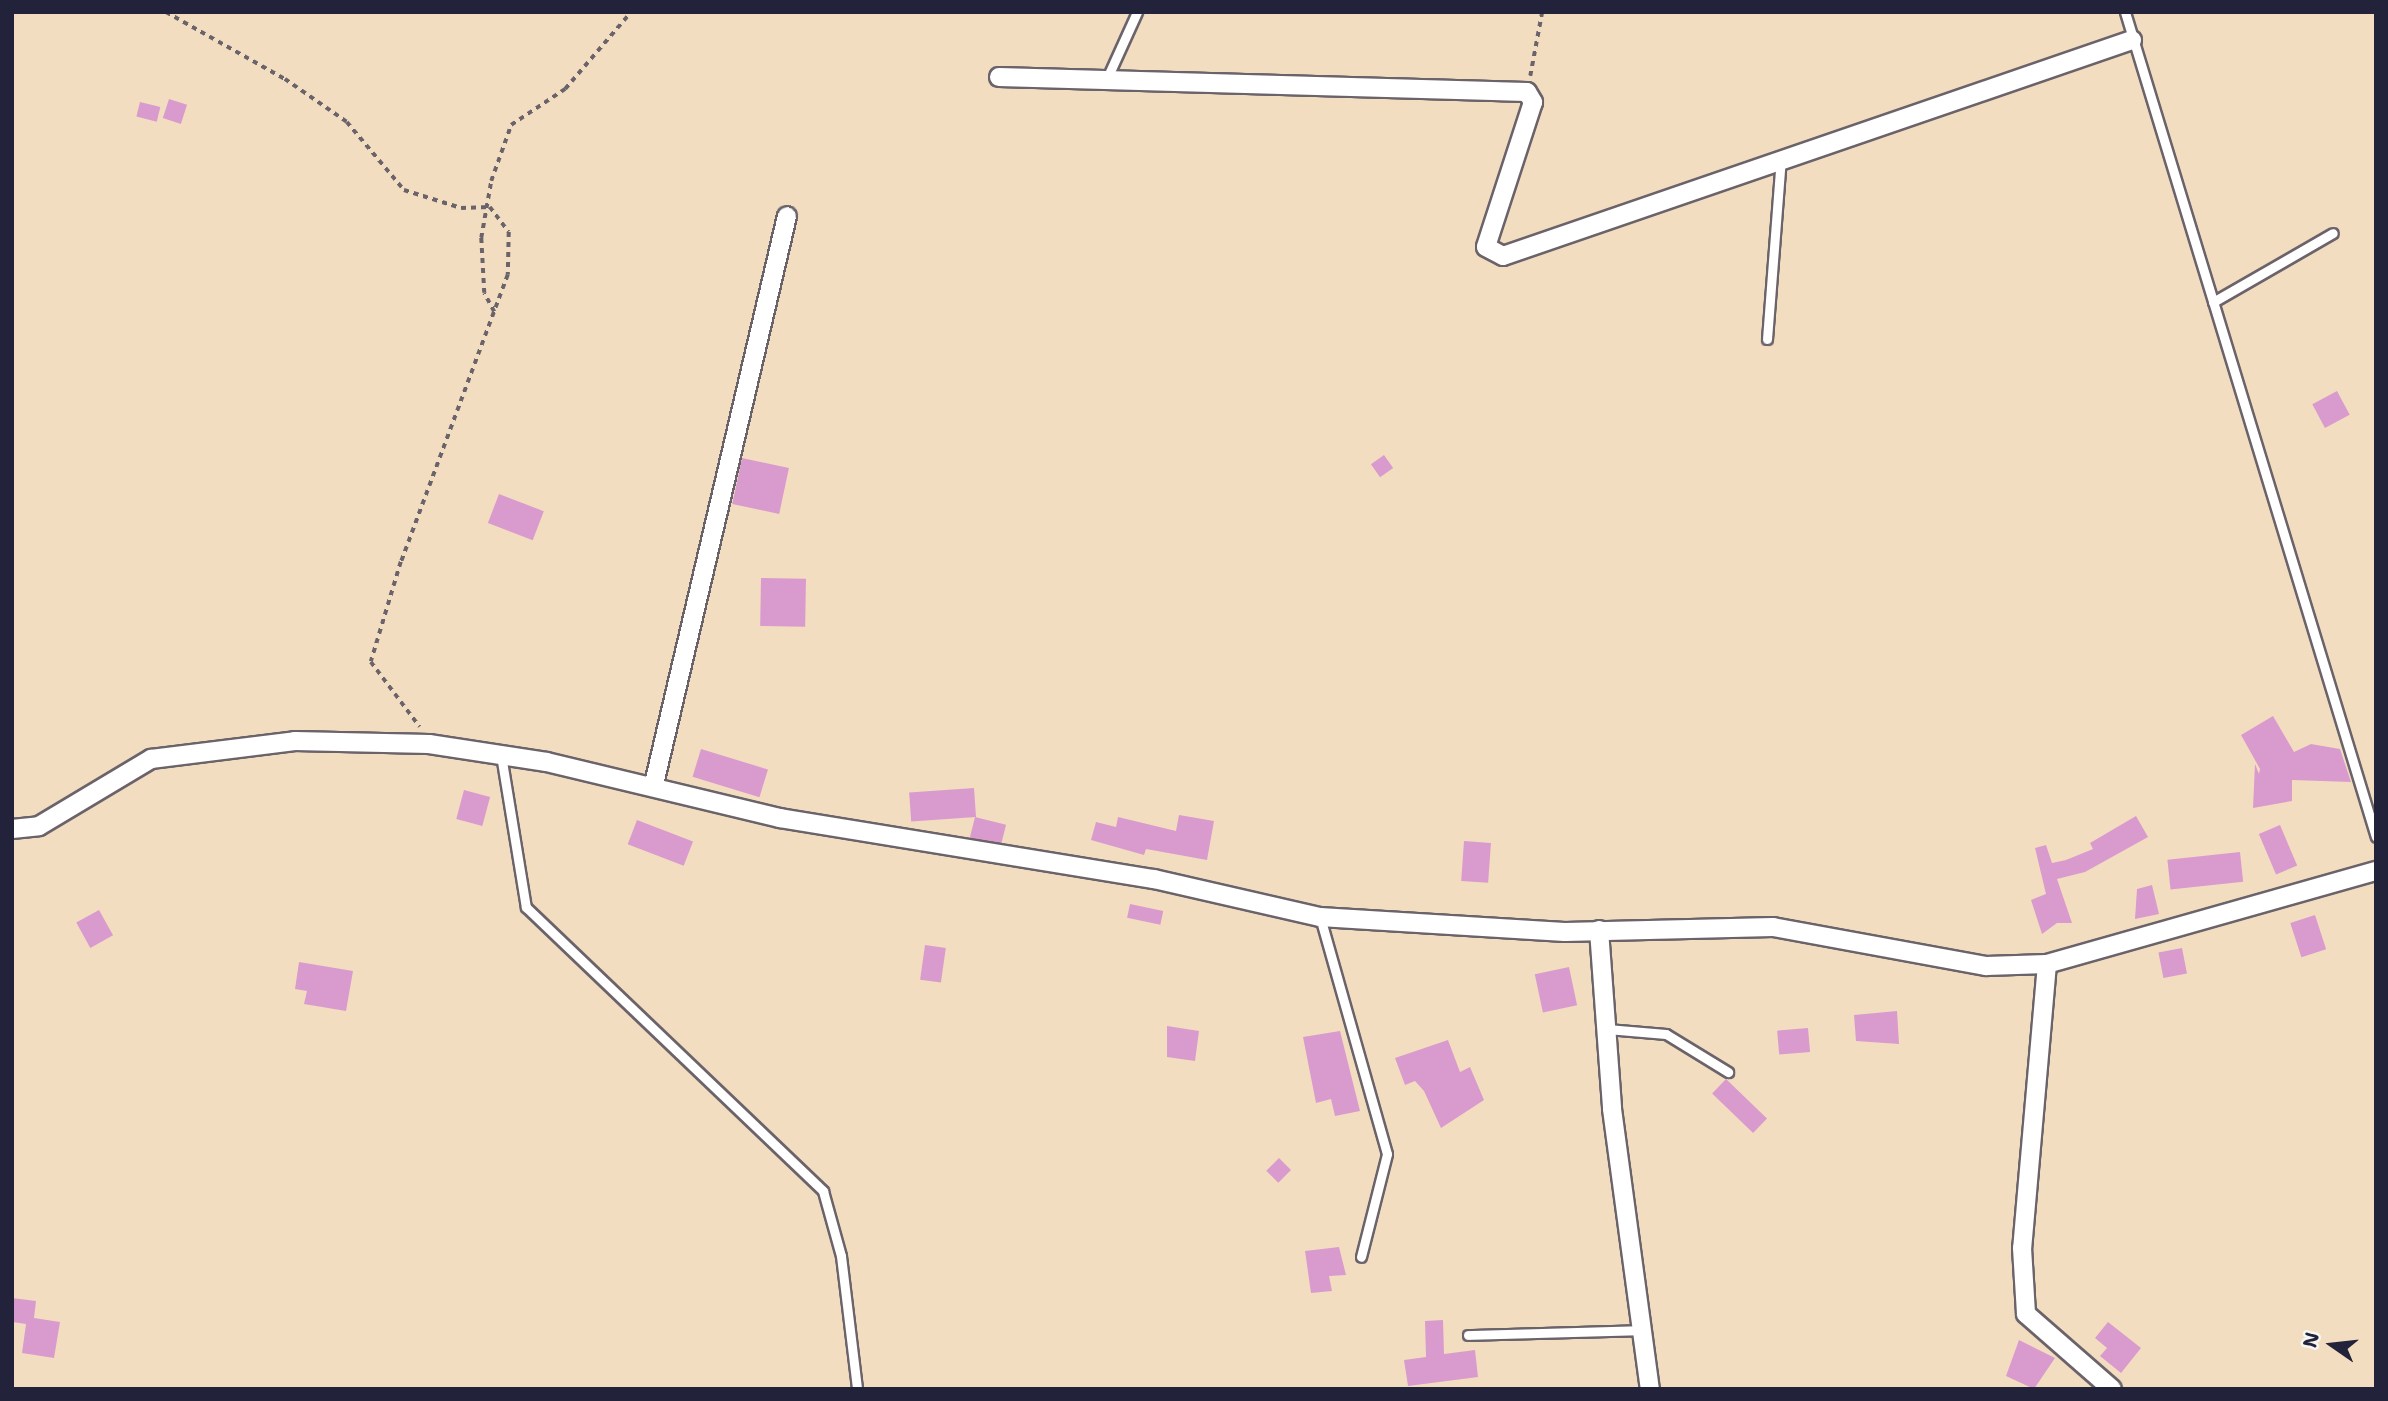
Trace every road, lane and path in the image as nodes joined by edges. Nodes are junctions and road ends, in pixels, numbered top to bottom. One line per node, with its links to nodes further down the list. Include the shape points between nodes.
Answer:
1 (166, 12): 11 (path, via 285,79 347,122 404,190 461,208)
2 (631, 12): 11 (path, via 565,89 511,125 491,181)
3 (1137, 12): 7 (lane)
4 (1542, 12): 9 (path)
5 (2125, 12): 6 (lane)
6 (2132, 40): 10 (street); 14 (lane)
7 (1108, 76): 8 (street); 9 (street)
8 (999, 77)
9 (1527, 92): 10 (street, via 1533,102 1486,247 1503,256)
10 (1782, 158): 16 (lane)
11 (490, 207): 15 (path, via 481,238 484,293); 15 (path, via 509,232 508,275)
12 (787, 216): 19 (street)
13 (2333, 233): 14 (lane)
14 (2213, 302): 21 (lane)
15 (494, 312): 17 (path, via 371,662 409,704)
16 (1767, 339)
17 (429, 744): 18 (street); 20 (street, via 295,741 151,759 39,826)
18 (501, 755): 19 (street); 31 (lane, via 526,907 823,1191 841,1256)
19 (654, 785): 23 (street, via 780,818 1154,879)
20 (12, 829)
21 (2376, 836)
22 (2376, 871): 25 (street)
23 (1320, 917): 24 (street, via 1445,929); 28 (lane, via 1387,1154)
24 (1599, 930): 25 (street, via 1773,928 1986,966); 26 (street)
25 (2047, 964): 33 (street, via 2022,1248 2026,1314)
26 (1607, 1029): 27 (lane, via 1666,1034); 29 (street)
27 (1728, 1072)
28 (1361, 1257)
29 (1642, 1330): 30 (lane); 32 (street)
30 (1468, 1335)
31 (857, 1389)
32 (1650, 1389)
33 (2112, 1389)

